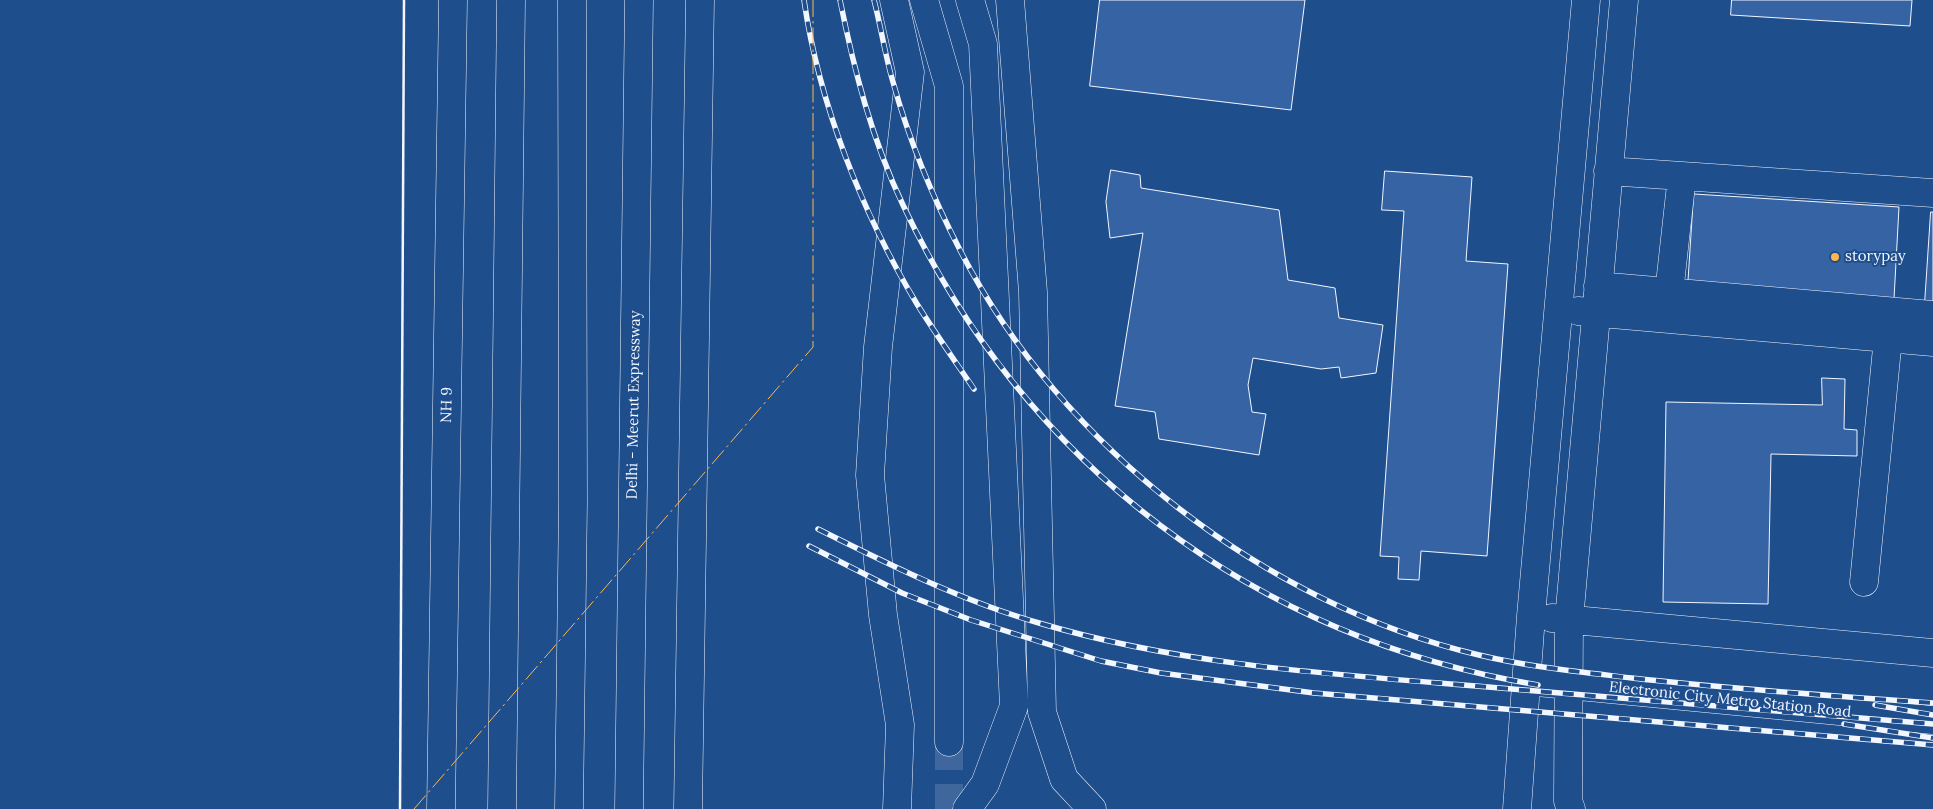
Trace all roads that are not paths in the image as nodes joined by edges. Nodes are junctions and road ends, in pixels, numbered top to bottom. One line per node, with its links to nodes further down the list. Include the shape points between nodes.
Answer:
1 (453, 0): 30 (main road, NH 9)
2 (511, 0): 31 (main road)
3 (572, 0): 32 (main road, via 573,502)
4 (639, 0): 33 (main road, Delhi - Meerut Expressway)
5 (700, 0): 34 (main road)
6 (894, 0): 35 (main road, via 910,72 878,347 870,475 883,615 900,725)
7 (924, 0): 29 (main road, via 949,86)
8 (970, 0): 36 (main road, via 983,44 1014,706 985,784)
9 (1010, 0): 37 (main road, via 1033,292 1042,712 1064,779)
10 (1586, 0): 17 (main road)
11 (1624, 0): 12 (main road)
12 (1608, 171): 13 (main road); 15 (main road)
13 (1682, 176): 14 (main road); 16 (main road)
14 (1933, 193)
15 (1598, 286): 16 (main road); 18 (main road)
16 (1669, 293): 19 (main road)
17 (1559, 310): 18 (main road); 23 (main road)
18 (1595, 313): 20 (main road); 24 (main road)
19 (1933, 315)
20 (1888, 338): 21 (main road); 22 (main road)
21 (1933, 342)
22 (1864, 582)
23 (1531, 616): 24 (main road); 26 (main road)
24 (1569, 620): 25 (main road); 27 (main road)
25 (1933, 653)
26 (1527, 682): 27 (main road, Electronic City Metro Station Road); 38 (main road)
27 (1568, 684): 28 (main road, Electronic City Metro Station Road); 39 (main road, via 1568,801)
28 (1933, 720)
29 (949, 742)
30 (442, 809)
31 (502, 809)
32 (569, 809)
33 (629, 809)
34 (688, 809)
35 (897, 809)
36 (967, 809)
37 (1092, 809)
38 (1517, 809)
39 (1571, 809)

